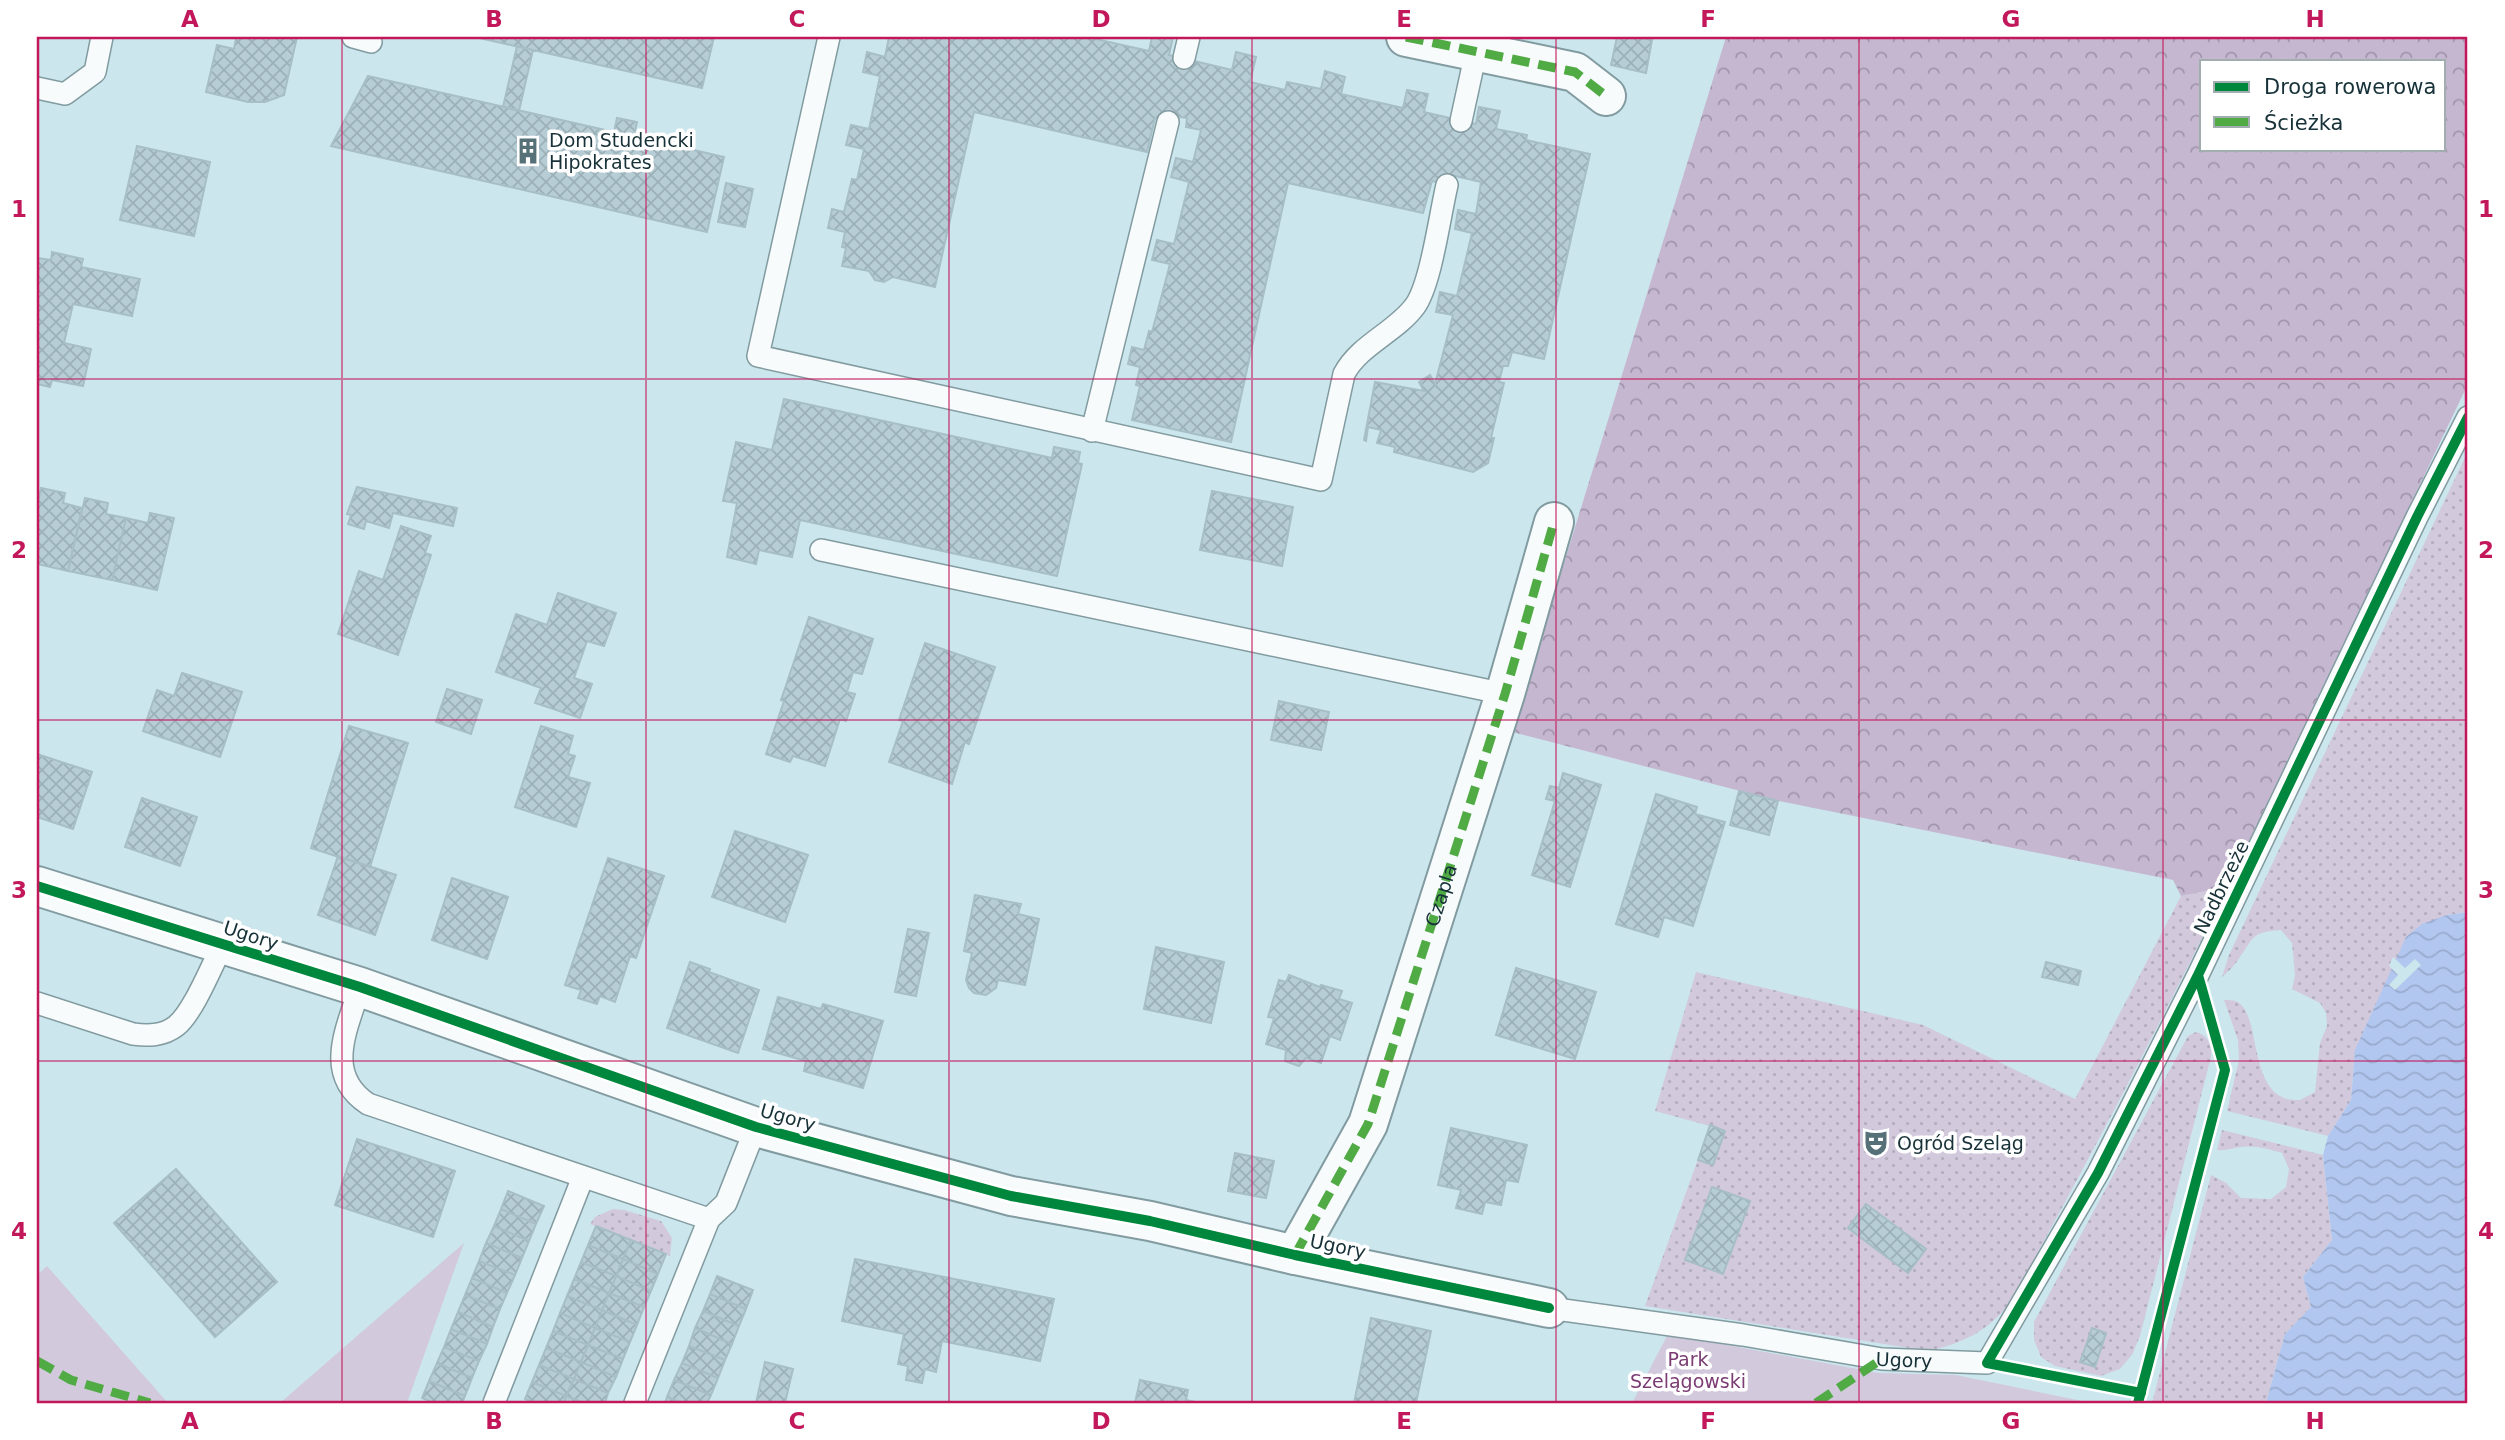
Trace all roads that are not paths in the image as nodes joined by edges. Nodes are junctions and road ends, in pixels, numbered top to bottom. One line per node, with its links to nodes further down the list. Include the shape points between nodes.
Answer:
1 (102, 37): 7 (lane, via 95,72 65,94)
2 (829, 37): 13 (lane, via 758,356)
3 (1189, 37): 6 (lane)
4 (1406, 37): 5 (street)
5 (1476, 52): 8 (street, via 1574,72); 10 (lane)
6 (1184, 58)
7 (37, 88)
8 (1606, 96)
9 (1168, 121): 13 (lane)
10 (1461, 121)
11 (1447, 185): 13 (lane, via 1421,296 1344,374 1321,480)
12 (2468, 418): 26 (lane, Nadbrzeże, via 2098,1173)
13 (1092, 431)
14 (1553, 522): 16 (street, Czapla)
15 (821, 550): 16 (lane)
16 (1505, 694): 24 (street, Czapla, via 1368,1124)
17 (37, 886): 18 (street, Ugory)
18 (223, 944): 19 (street, Ugory); 20 (lane, via 188,1011 164,1033 133,1034)
19 (360, 987): 21 (street, Ugory); 22 (lane, via 342,1048 343,1077 357,1097)
20 (37, 1003)
21 (756, 1127): 23 (lane, via 726,1203); 24 (street, Ugory, via 1011,1196 1150,1221)
22 (583, 1177): 23 (lane); 27 (lane)
23 (709, 1219): 28 (lane)
24 (1295, 1255): 25 (street, Ugory)
25 (1549, 1308): 26 (lane, Ugory, via 1882,1359)
26 (1987, 1363)
27 (494, 1403)
28 (635, 1403)

